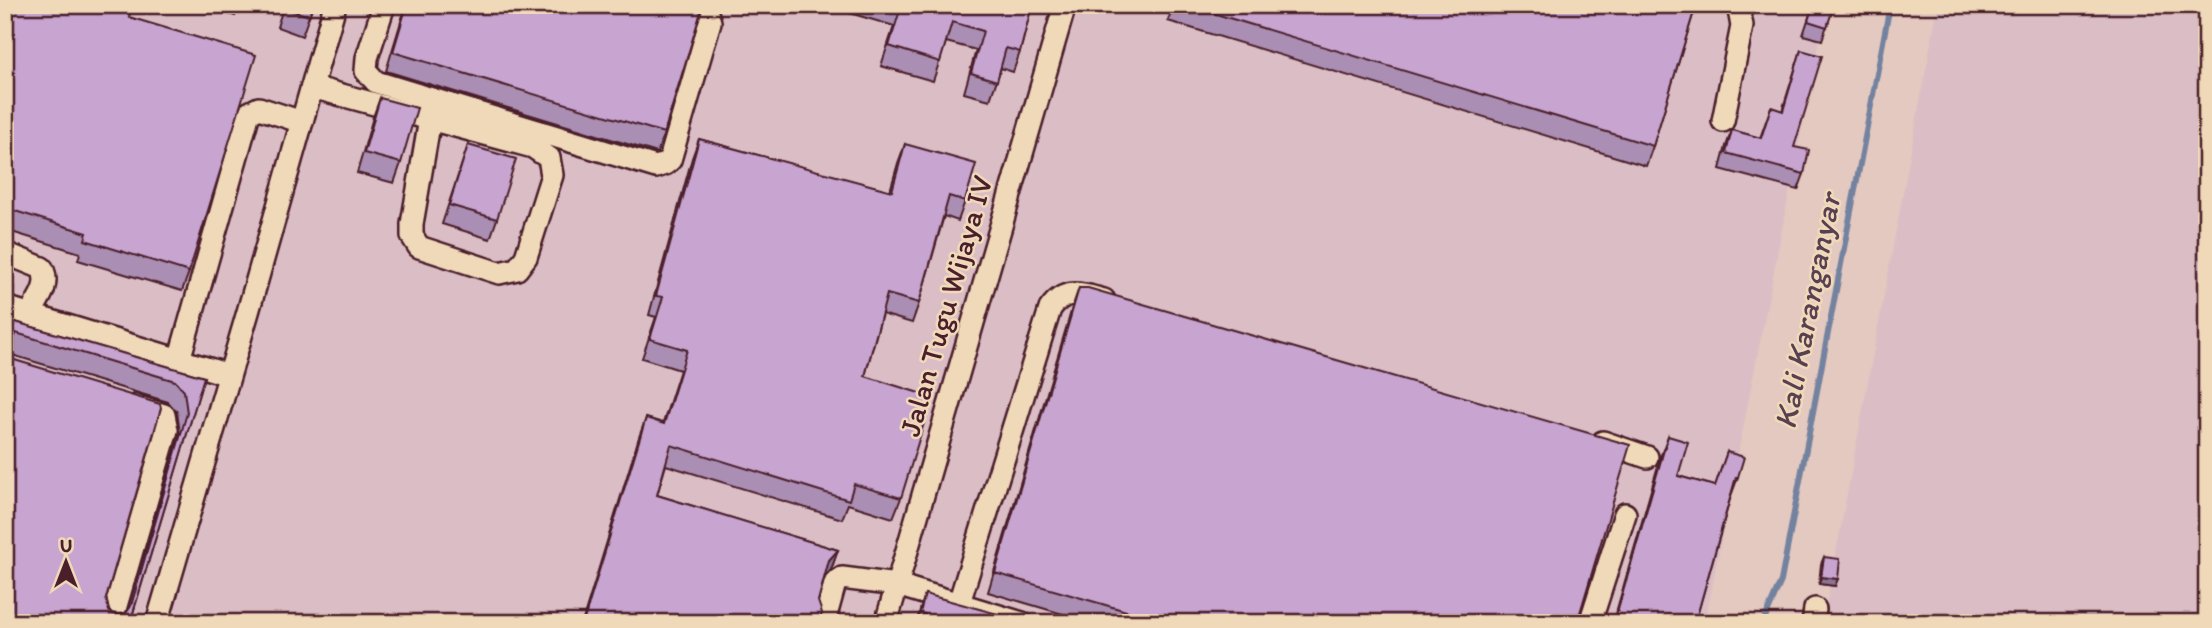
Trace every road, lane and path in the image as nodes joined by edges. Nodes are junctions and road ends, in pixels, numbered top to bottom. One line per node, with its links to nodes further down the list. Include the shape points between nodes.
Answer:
1 (335, 5): 6 (street)
2 (384, 5): 3 (street, via 367,58 366,71 376,82 656,167 670,160 710,22 707,13)
3 (691, 5)
4 (1065, 5): 20 (street, Jalan Tugu Wijaya IV)
5 (1738, 5): 8 (street, via 1742,26)
6 (312, 87): 7 (street); 9 (street)
7 (430, 119): 7 (street, via 412,236 419,247 499,273 517,269 526,257 552,175 550,159 533,147)
8 (1723, 121)
9 (302, 122): 14 (street, via 259,108 249,113); 15 (street)
10 (5, 253): 13 (street, via 42,268 46,276 45,288)
11 (1123, 306): 21 (street, via 1069,294 1057,299 1050,309)
12 (5, 307): 13 (street)
13 (29, 315): 14 (street)
14 (179, 360): 15 (street)
15 (229, 375): 23 (street)
16 (111, 399): 22 (street, via 164,415 167,430)
17 (1578, 435): 18 (street)
18 (1647, 457)
19 (1625, 514): 27 (street)
20 (897, 585): 21 (street); 24 (street, via 842,578 835,583); 25 (street, Jalan Tugu Wijaya IV)
21 (959, 603): 26 (street)
22 (111, 623)
23 (157, 623)
24 (824, 623)
25 (886, 623)
26 (1021, 623)
27 (1590, 623)

